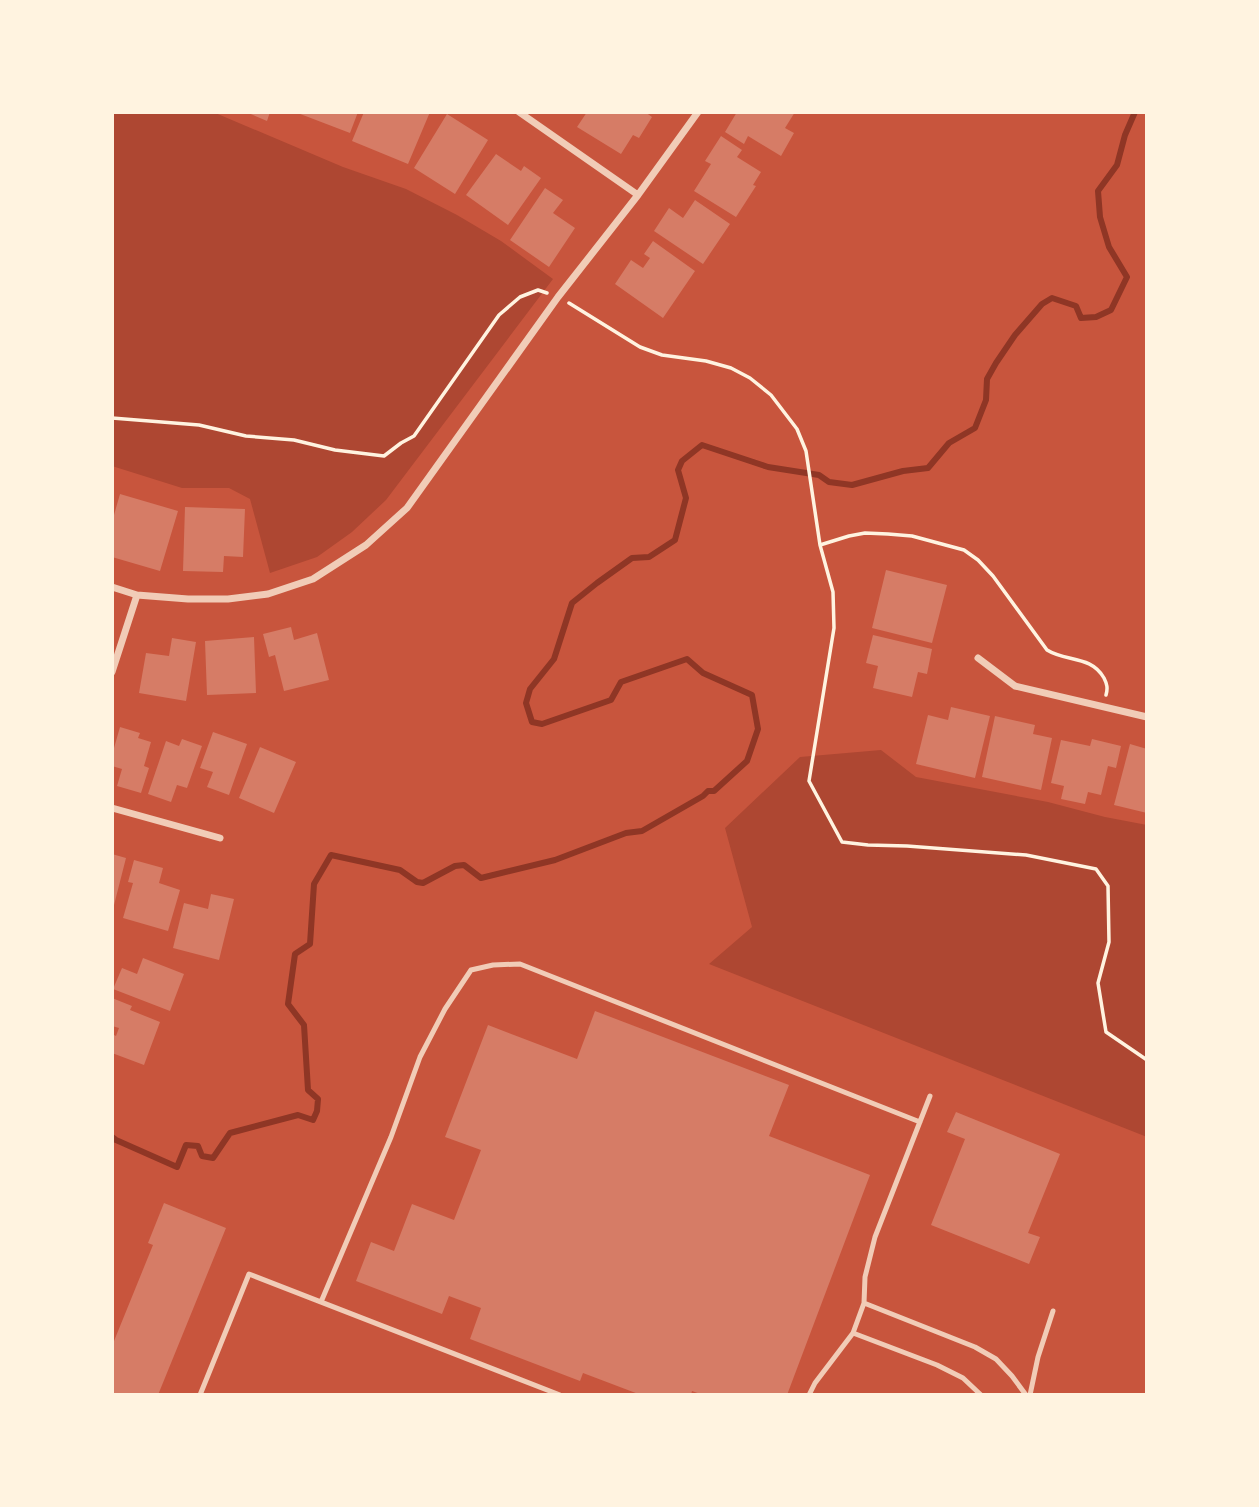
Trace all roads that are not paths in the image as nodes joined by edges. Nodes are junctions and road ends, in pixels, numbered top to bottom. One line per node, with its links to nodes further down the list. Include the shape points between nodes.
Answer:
1 (519, 112): 3 (street)
2 (698, 112): 3 (street)
3 (638, 195): 5 (street, via 558,297 407,508 366,545 313,579 268,594 228,599)
4 (112, 587): 5 (street)
5 (137, 595): 7 (street)
6 (978, 658): 8 (street, via 1015,686)
7 (112, 672)
8 (1147, 717)
9 (112, 808): 10 (street)
10 (220, 838)
11 (930, 1096): 12 (lane)
12 (920, 1122): 13 (lane, via 520,964 471,970 420,1057); 14 (lane, via 875,1237)
13 (321, 1302): 17 (lane, via 249,1274); 18 (lane)
14 (864, 1303): 16 (lane); 21 (lane, via 996,1359)
15 (1053, 1311): 21 (lane)
16 (853, 1333): 19 (lane); 20 (lane, via 946,1369)
17 (200, 1395)
18 (560, 1395)
19 (809, 1395)
20 (981, 1395)
21 (1028, 1395)

